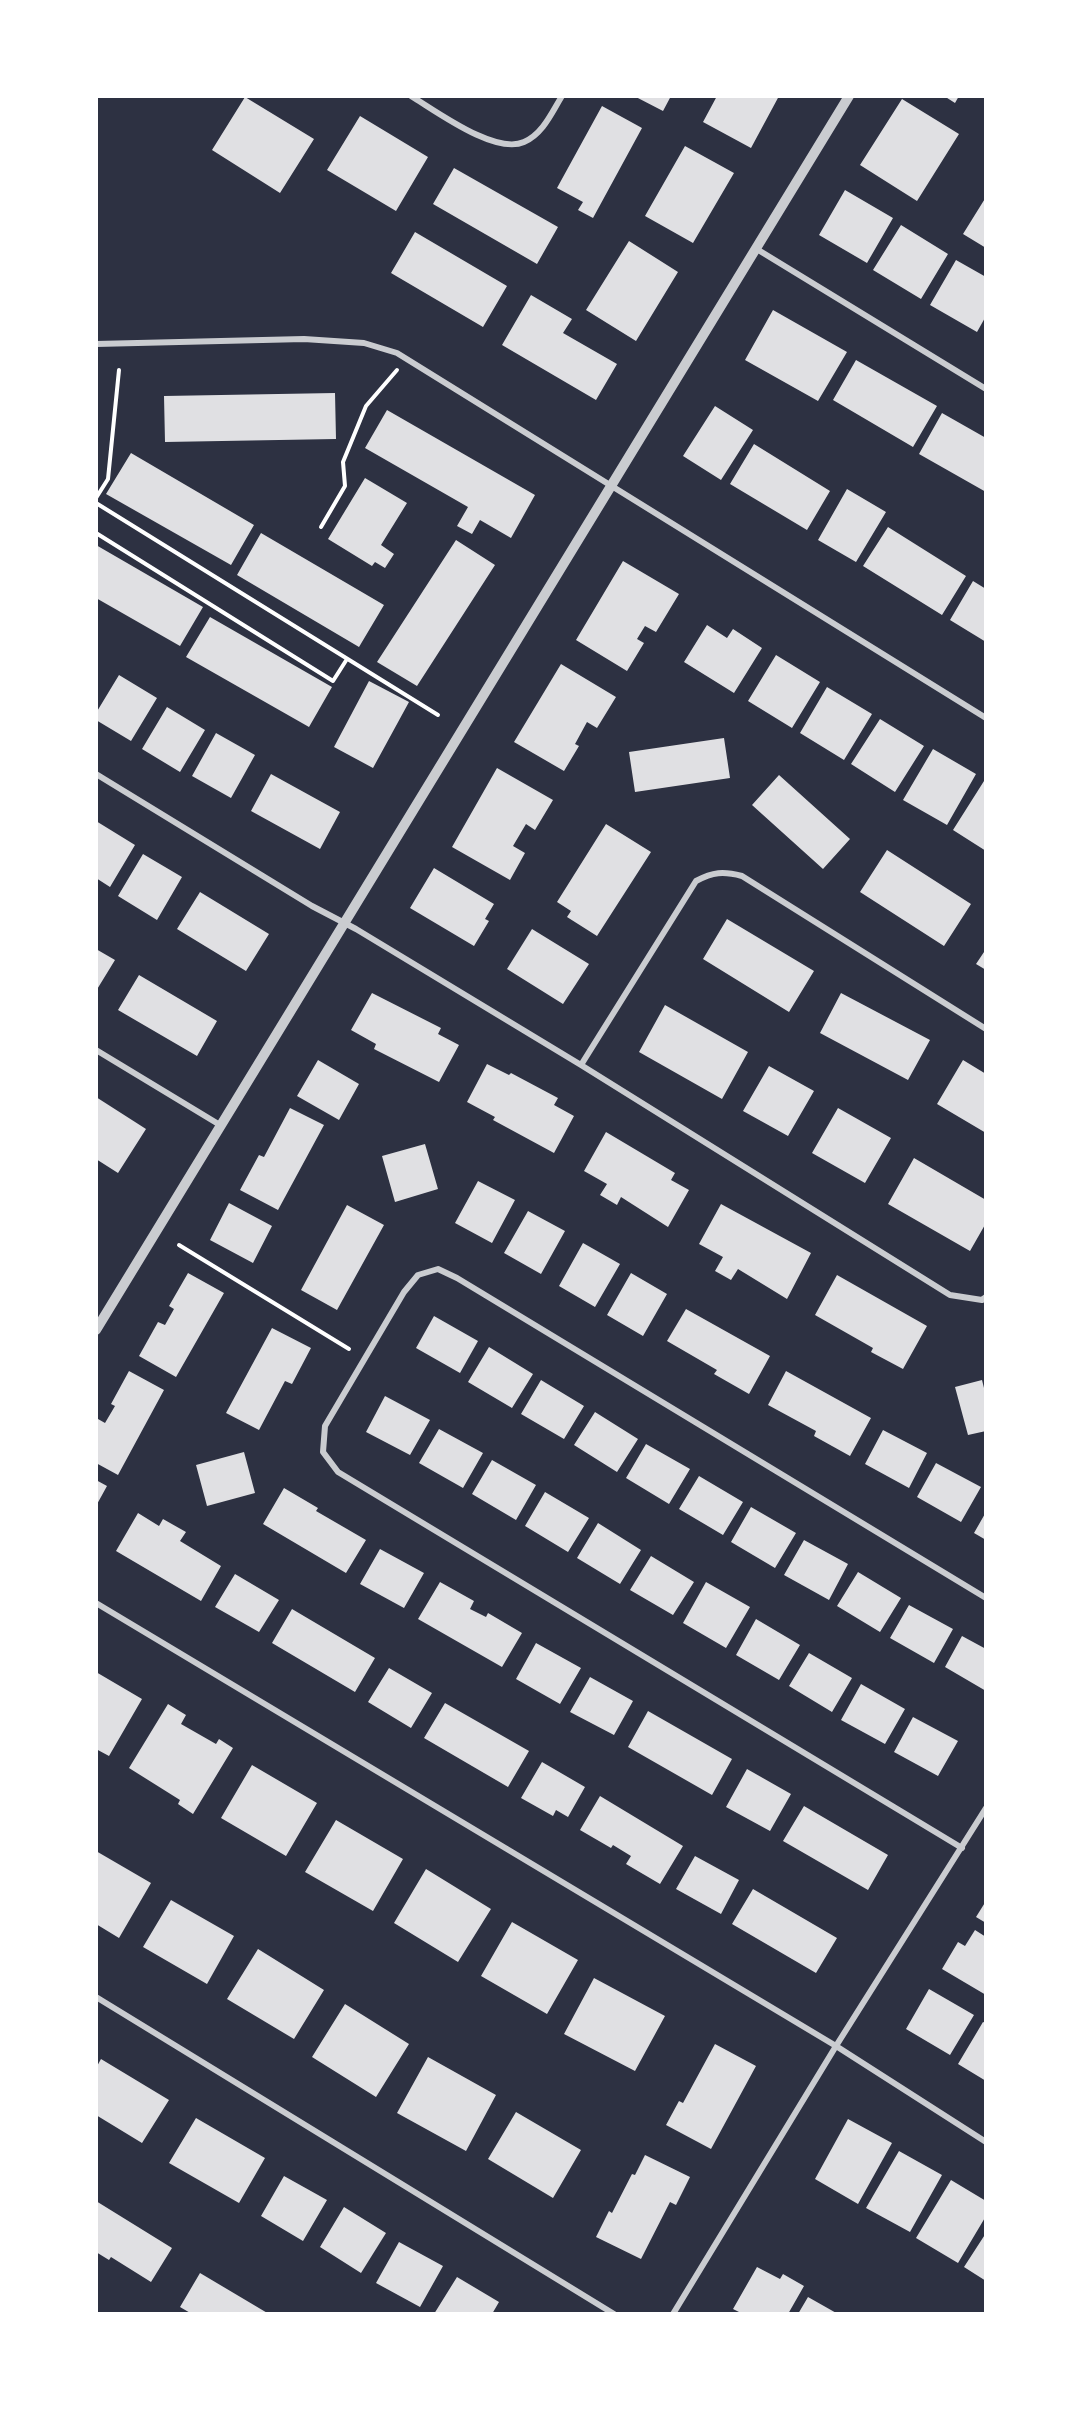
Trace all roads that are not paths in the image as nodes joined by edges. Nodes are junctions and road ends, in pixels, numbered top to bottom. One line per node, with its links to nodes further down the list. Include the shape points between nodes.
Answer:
1 (411, 96): 2 (street, via 472,132 501,144 524,143 542,128)
2 (562, 96)
3 (849, 96): 4 (street)
4 (755, 248): 6 (street); 7 (street)
5 (96, 344): 7 (street, via 330,339 375,345 408,358)
6 (986, 389)
7 (610, 484): 8 (street); 10 (street)
8 (986, 718)
9 (96, 774): 10 (street)
10 (343, 922): 13 (street); 14 (street)
11 (986, 1029): 13 (street, via 750,881 725,871 696,881)
12 (96, 1050): 14 (street)
13 (581, 1065): 15 (street, via 950,1295 982,1300)
14 (220, 1125): 16 (street)
15 (986, 1297)
16 (97, 1325)
17 (986, 1598): 20 (street, via 438,1269 418,1275 404,1292 325,1426 323,1452 339,1472)
18 (96, 1603): 22 (street)
19 (986, 1808): 20 (street)
20 (962, 1848): 22 (street)
21 (96, 1997): 24 (street)
22 (836, 2046): 23 (street); 25 (street)
23 (986, 2142)
24 (614, 2314)
25 (673, 2314)

